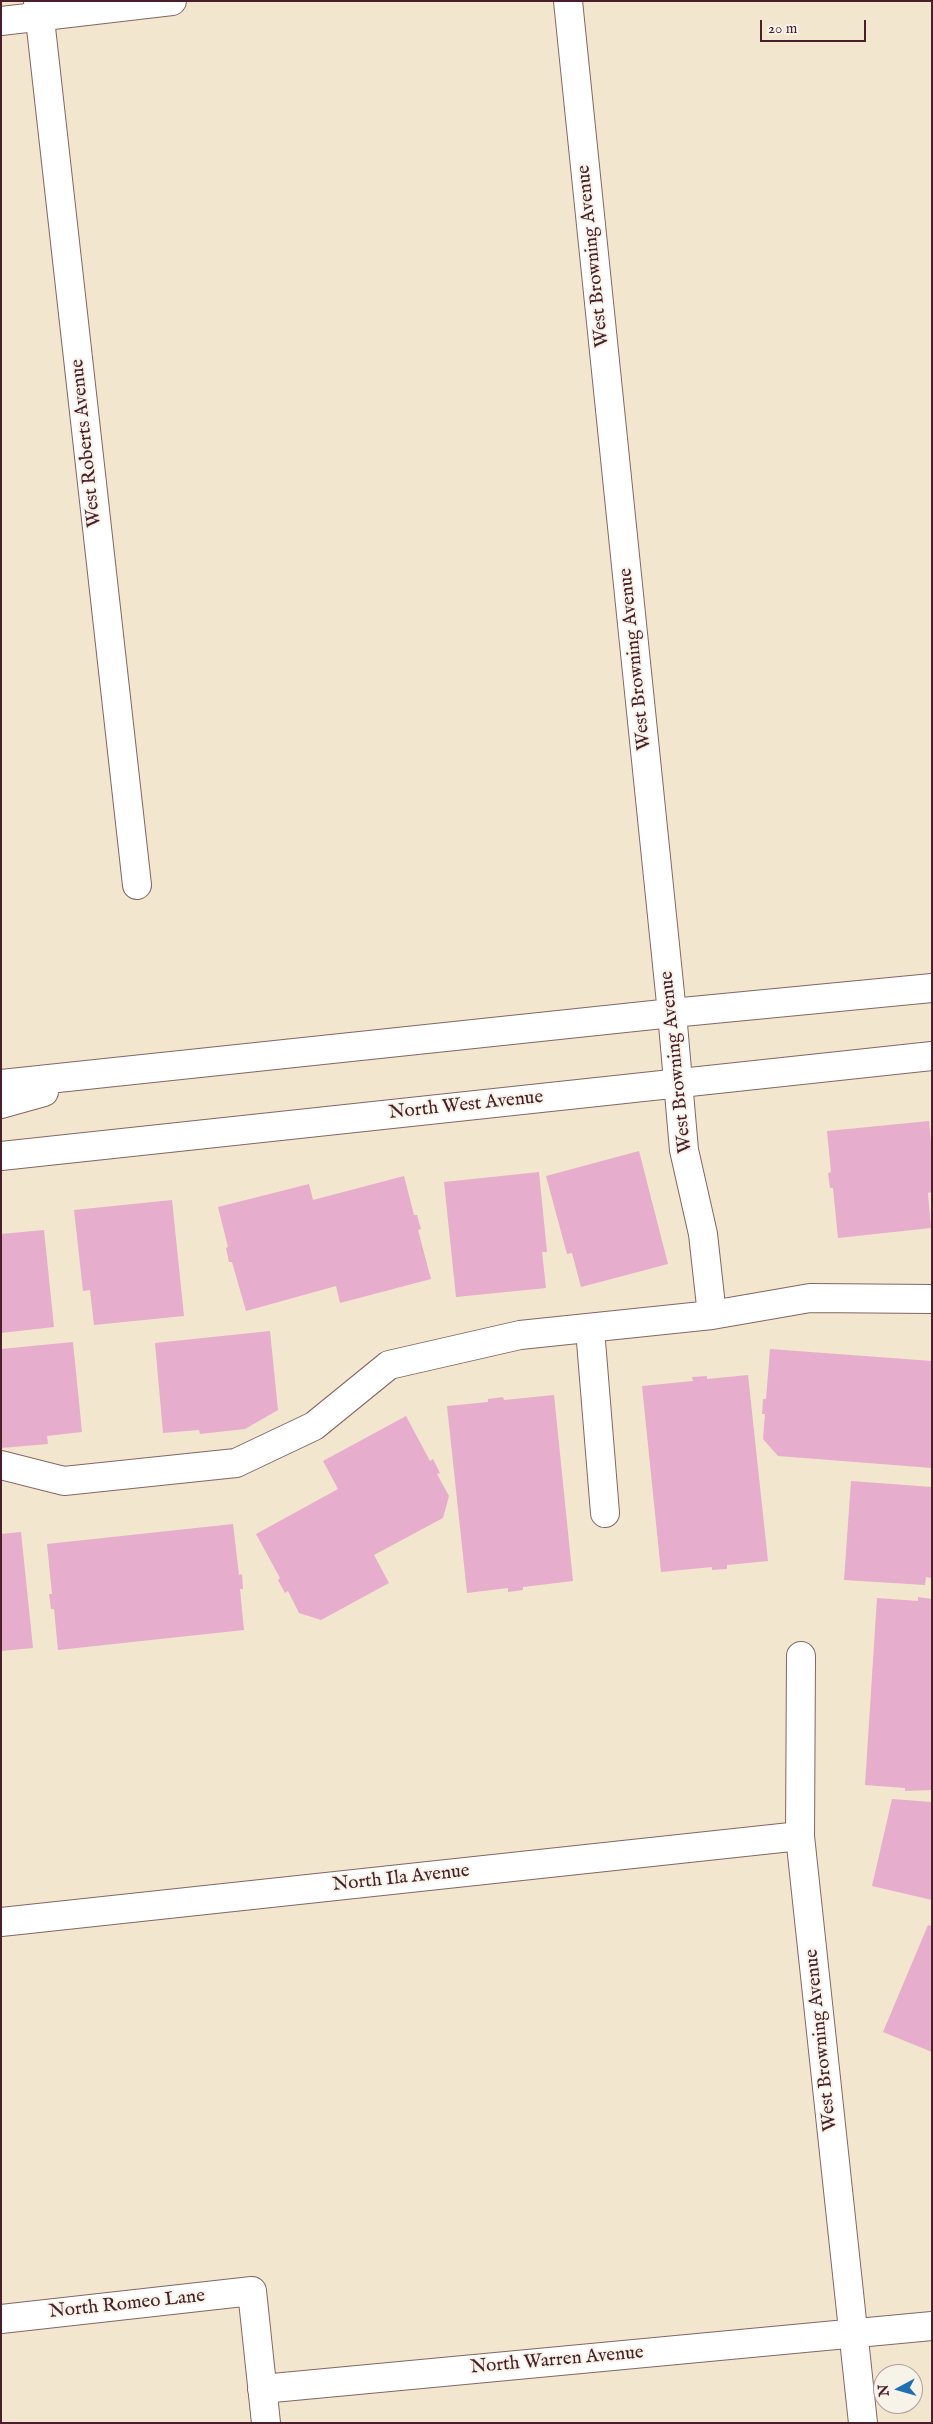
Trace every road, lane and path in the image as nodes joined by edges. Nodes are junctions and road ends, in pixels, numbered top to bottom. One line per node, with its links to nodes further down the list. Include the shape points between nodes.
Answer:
1 (172, 1): 3 (street)
2 (568, 1): 7 (street, West Browning Avenue)
3 (38, 9): 4 (street); 5 (street, West Roberts Avenue)
4 (1, 20)
5 (137, 885)
6 (932, 988): 7 (street)
7 (672, 1013): 9 (street); 10 (street, West Browning Avenue)
8 (932, 1056): 10 (street, North West Avenue)
9 (118, 1072): 11 (street); 12 (street)
10 (678, 1082): 13 (street, North West Avenue); 15 (street, West Browning Avenue, via 684,1150 703,1234)
11 (1, 1084)
12 (1, 1104)
13 (1, 1156)
14 (932, 1299): 15 (street, via 810,1298)
15 (712, 1315): 16 (street)
16 (590, 1329): 17 (street, via 520,1335 389,1365 314,1426 236,1463 64,1481); 18 (street)
17 (1, 1465)
18 (605, 1513)
19 (801, 1656): 20 (street, West Browning Avenue)
20 (800, 1836): 21 (street, North Ila Avenue); 24 (street, West Browning Avenue)
21 (1, 1922)
22 (1, 2319): 25 (street, North Romeo Lane, via 252,2291)
23 (932, 2326): 24 (street, North Warren Avenue)
24 (853, 2335): 25 (street, North Warren Avenue); 27 (street, West Browning Avenue)
25 (262, 2389): 26 (street)
26 (266, 2423)
27 (862, 2423)

